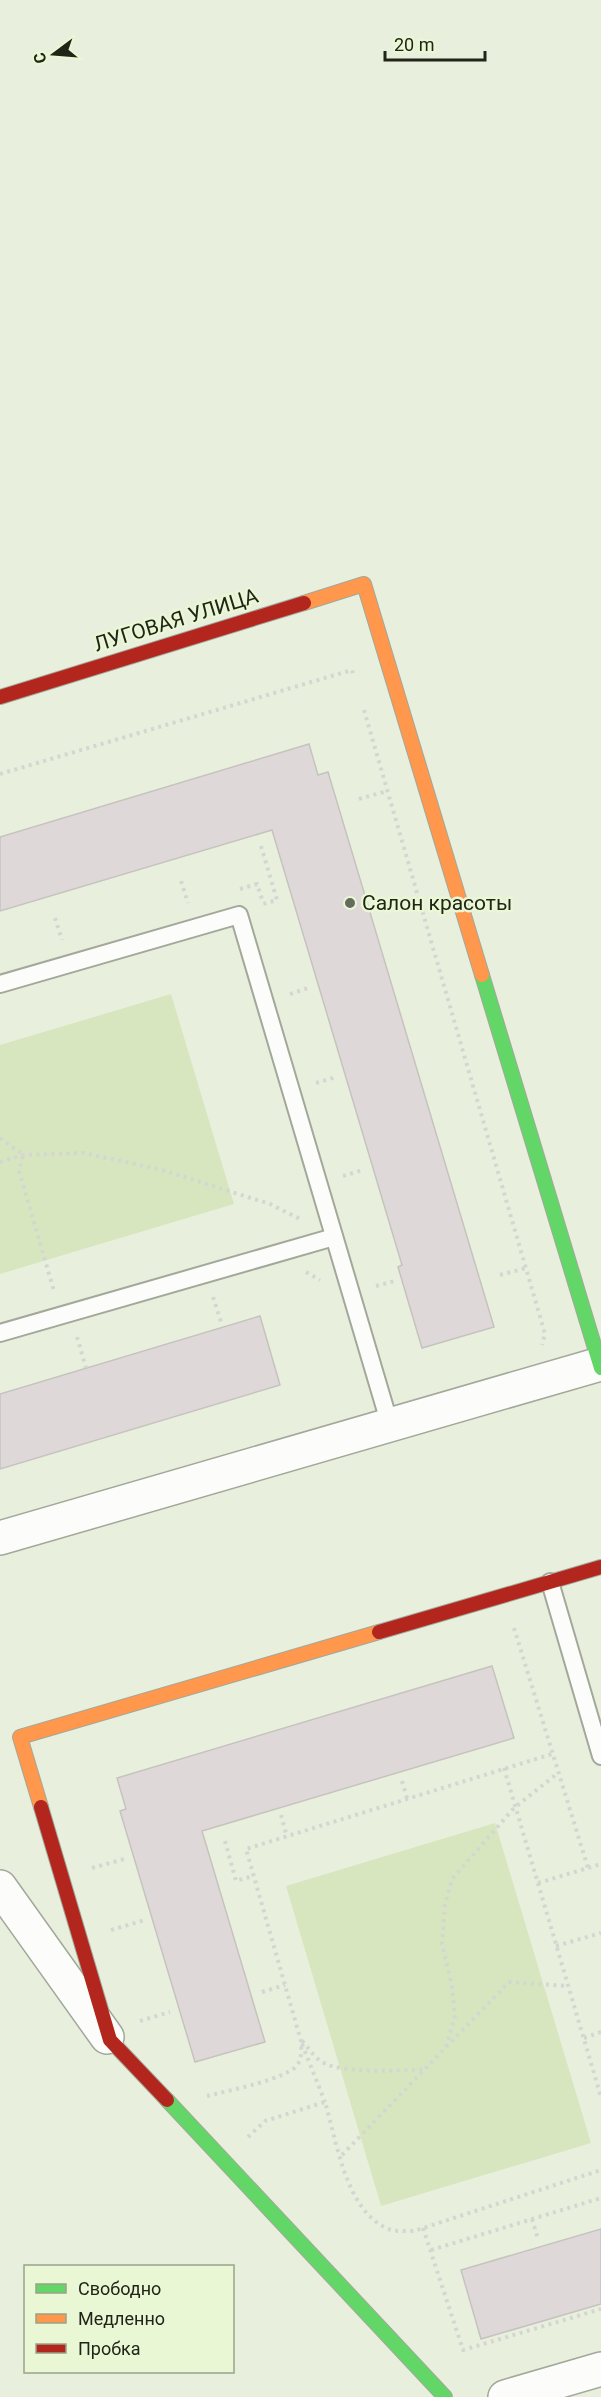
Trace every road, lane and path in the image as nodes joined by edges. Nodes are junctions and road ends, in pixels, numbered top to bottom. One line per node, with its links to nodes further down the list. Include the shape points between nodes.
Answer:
1 (355, 681): 4 (path, via 352,670)
2 (0, 697): 39 (street, ЛУГОВАЯ УЛИЦА, via 364,584)
3 (362, 703): 5 (path)
4 (0, 774)
5 (387, 790): 6 (path); 24 (path)
6 (359, 799)
7 (261, 846): 10 (path, via 277,900)
8 (181, 881): 9 (path)
9 (188, 904)
10 (263, 904)
11 (55, 918): 12 (path)
12 (62, 940)
13 (0, 984): 23 (lane, via 239,915)
14 (308, 988): 15 (path)
15 (290, 994)
16 (336, 1077): 17 (path)
17 (316, 1083)
18 (0, 1138): 19 (path)
19 (23, 1155): 20 (path); 23 (path, via 83,1153 159,1169 270,1204); 33 (path, via 19,1171)
20 (0, 1162)
21 (363, 1170): 22 (path)
22 (342, 1176)
23 (334, 1237): 33 (lane); 41 (lane)
24 (526, 1268): 26 (path); 38 (path, via 545,1334)
25 (303, 1271): 28 (path)
26 (501, 1275)
27 (395, 1281): 29 (path)
28 (322, 1283)
29 (375, 1287)
30 (224, 1294): 31 (path)
31 (213, 1297): 32 (path); 34 (path)
32 (202, 1300)
33 (61, 1316): 35 (lane); 37 (path, via 69,1339)
34 (221, 1322)
35 (0, 1333)
36 (88, 1333): 37 (path)
37 (77, 1337): 40 (path)
38 (540, 1351)
39 (601, 1366): 41 (street)
40 (86, 1368)
41 (390, 1425): 42 (street)
42 (0, 1538)
43 (601, 1567): 44 (street)
44 (550, 1582): 45 (lane); 71 (street, via 20,1737)
45 (558, 1611): 46 (path, via 513,1624); 47 (lane)
46 (552, 1754): 48 (path); 49 (path)
47 (601, 1756)
48 (504, 1768): 51 (path); 52 (path)
49 (558, 1773): 52 (path); 58 (path)
50 (402, 1781): 51 (path)
51 (407, 1798): 54 (path)
52 (514, 1808): 61 (path); 75 (path, via 452,1879 442,1944 455,2016)
53 (281, 1815): 54 (path)
54 (287, 1837): 60 (path, via 246,1849)
55 (225, 1841): 60 (path, via 236,1881)
56 (128, 1858): 59 (path)
57 (601, 1864): 58 (path)
58 (588, 1868): 61 (path)
59 (86, 1870)
60 (253, 1876): 67 (path)
61 (538, 1883): 66 (path)
62 (0, 1887): 71 (street)
63 (145, 1920): 64 (path)
64 (104, 1932)
65 (601, 1934): 66 (path)
66 (556, 1946): 68 (path)
67 (285, 1985): 69 (path); 74 (path)
68 (568, 1986): 73 (path); 75 (path, via 509,1982)
69 (262, 1992)
70 (170, 2012): 71 (path)
71 (120, 2032): 81 (street)
72 (601, 2032): 73 (path)
73 (584, 2038): 78 (path)
74 (301, 2041): 76 (path, via 322,2062 369,2071); 77 (path, via 301,2055 293,2070); 79 (path)
75 (446, 2047): 76 (path)
76 (424, 2069): 80 (path)
77 (205, 2097)
78 (601, 2097)
79 (325, 2102): 80 (path); 81 (path, via 265,2121)
80 (341, 2155): 85 (path, via 354,2197 368,2216 388,2229)
81 (223, 2160): 90 (street)
82 (601, 2170): 85 (path)
83 (601, 2198): 84 (path)
84 (532, 2219): 86 (path); 87 (path)
85 (423, 2228): 87 (path)
86 (538, 2239)
87 (431, 2250): 88 (path, via 463,2350)
88 (601, 2309)
89 (601, 2369): 91 (street)
90 (445, 2397)
91 (505, 2397)

